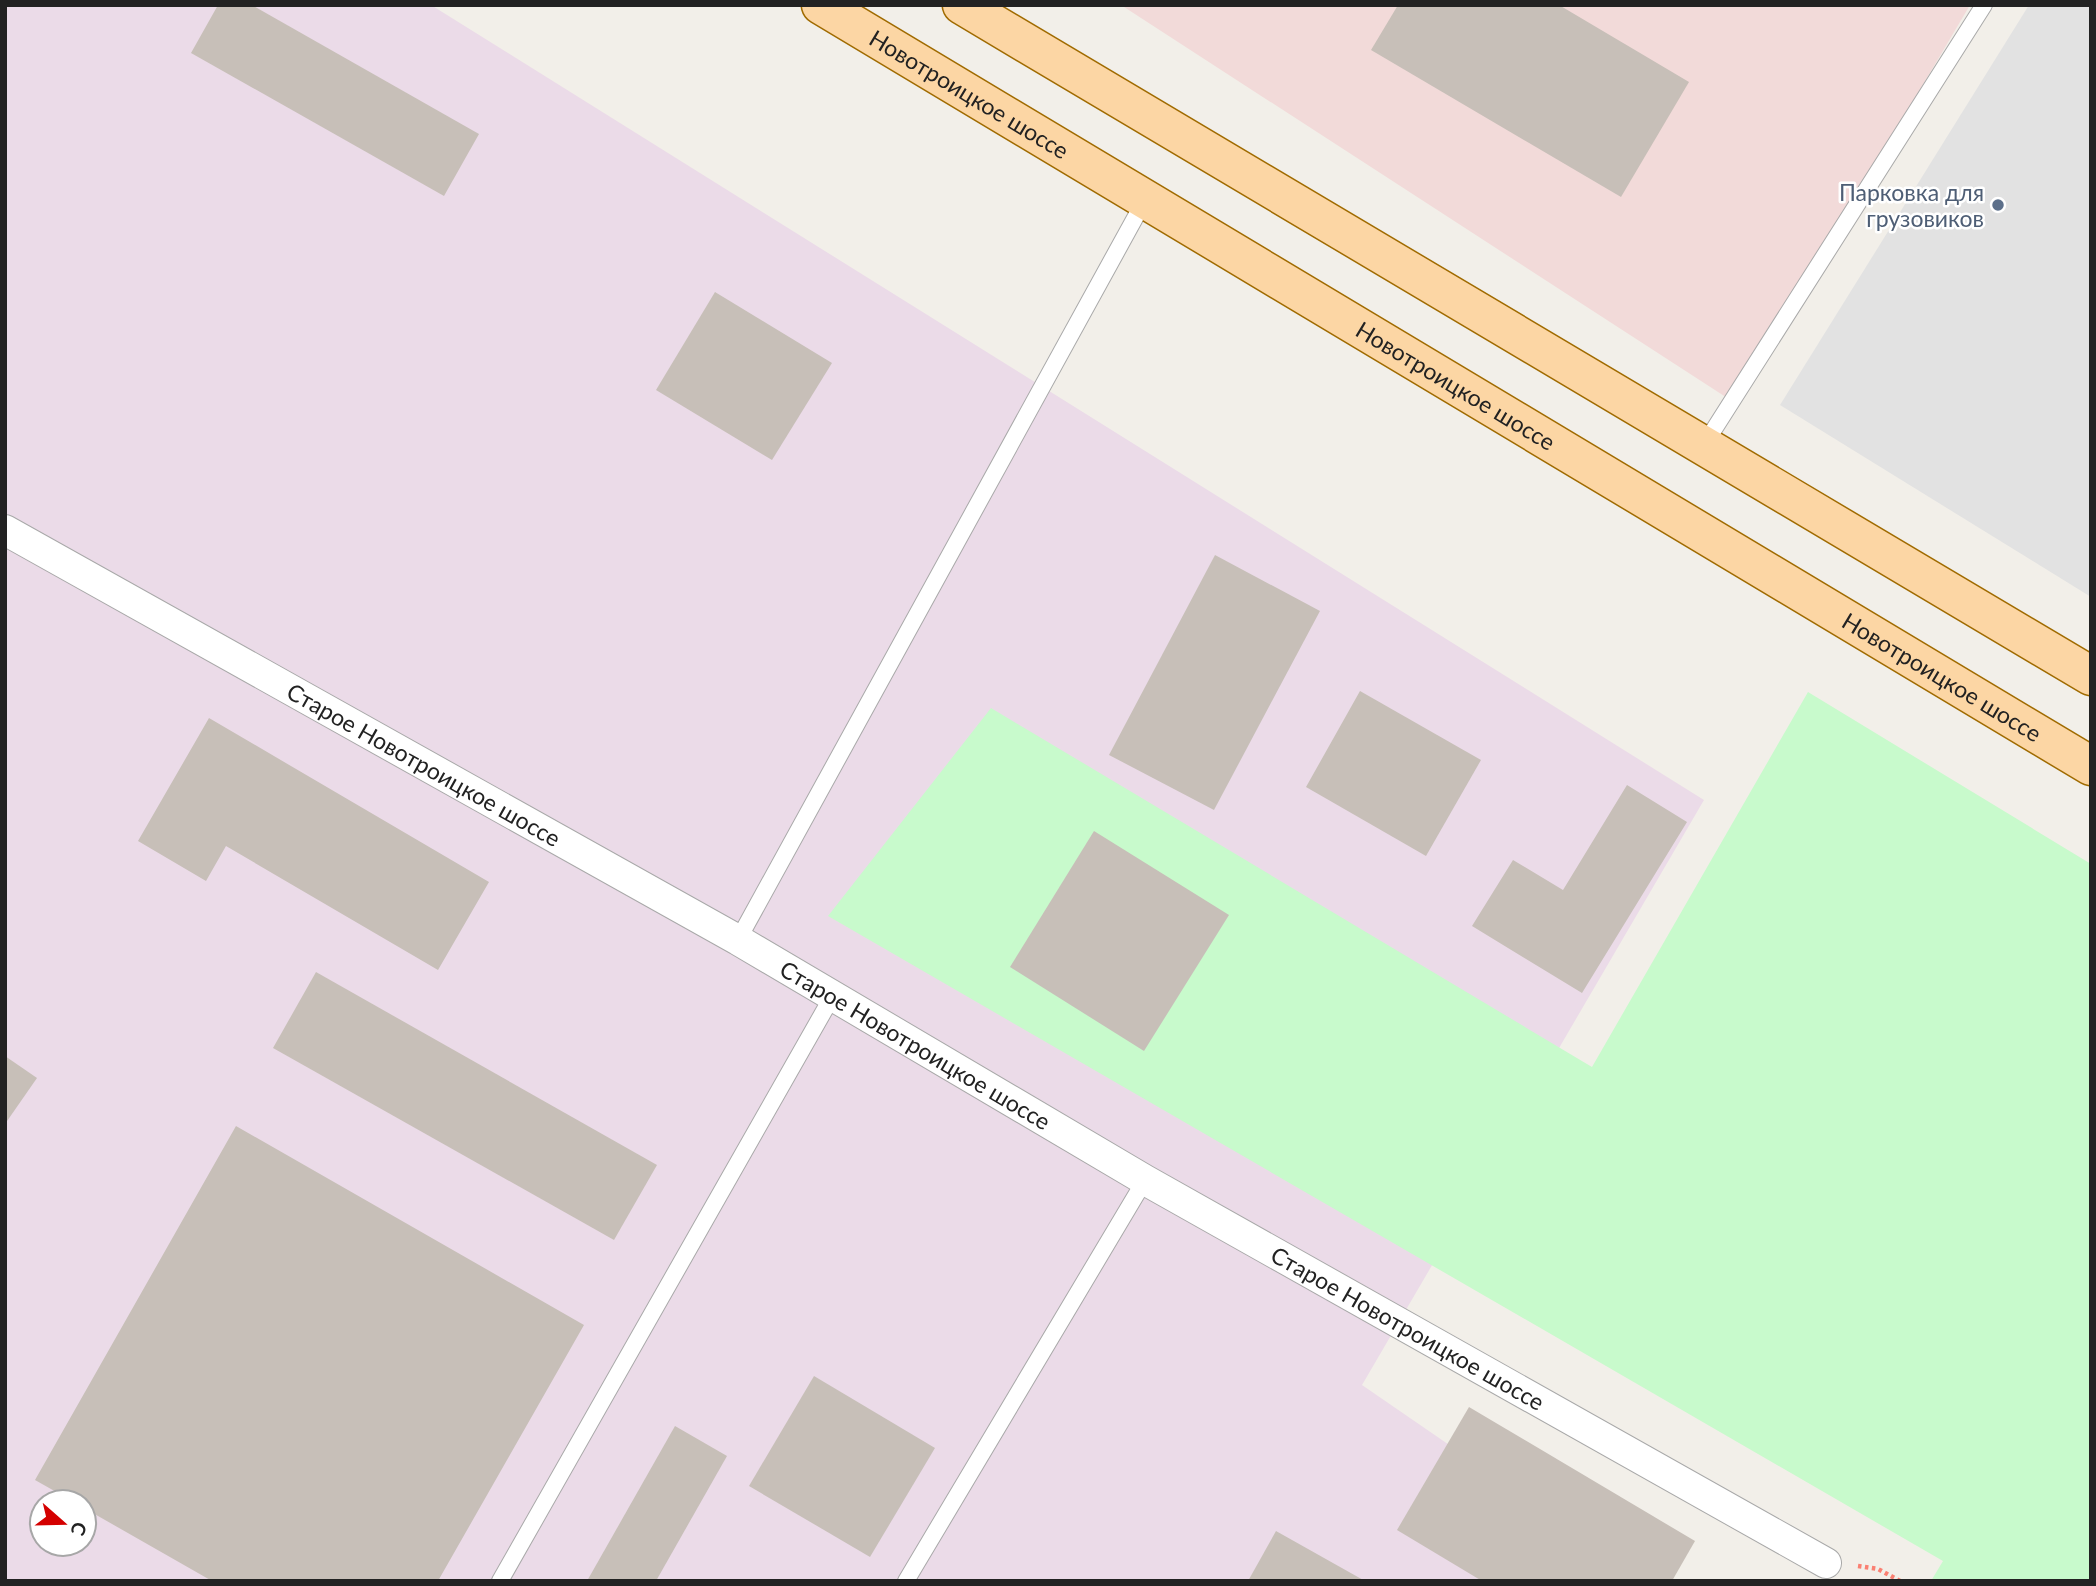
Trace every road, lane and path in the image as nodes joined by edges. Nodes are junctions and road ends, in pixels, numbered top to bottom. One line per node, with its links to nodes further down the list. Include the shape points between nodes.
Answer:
1 (821, 5): 4 (main road, Новотроицкое шоссе)
2 (962, 5): 5 (main road)
3 (1984, 5): 5 (lane)
4 (1146, 198): 8 (main road, Новотроицкое шоссе); 9 (lane)
5 (1704, 445): 7 (main road)
6 (5, 530): 9 (street, Старое Новотроицкое шоссе)
7 (2091, 676)
8 (2091, 766)
9 (737, 940): 10 (street, Старое Новотроицкое шоссе)
10 (832, 997): 11 (street, Старое Новотроицкое шоссе); 13 (lane)
11 (1145, 1180): 12 (street, Старое Новотроицкое шоссе); 14 (lane)
12 (1829, 1572): 15 (path, via 1878,1569)
13 (500, 1581)
14 (906, 1581)
15 (1900, 1581)

